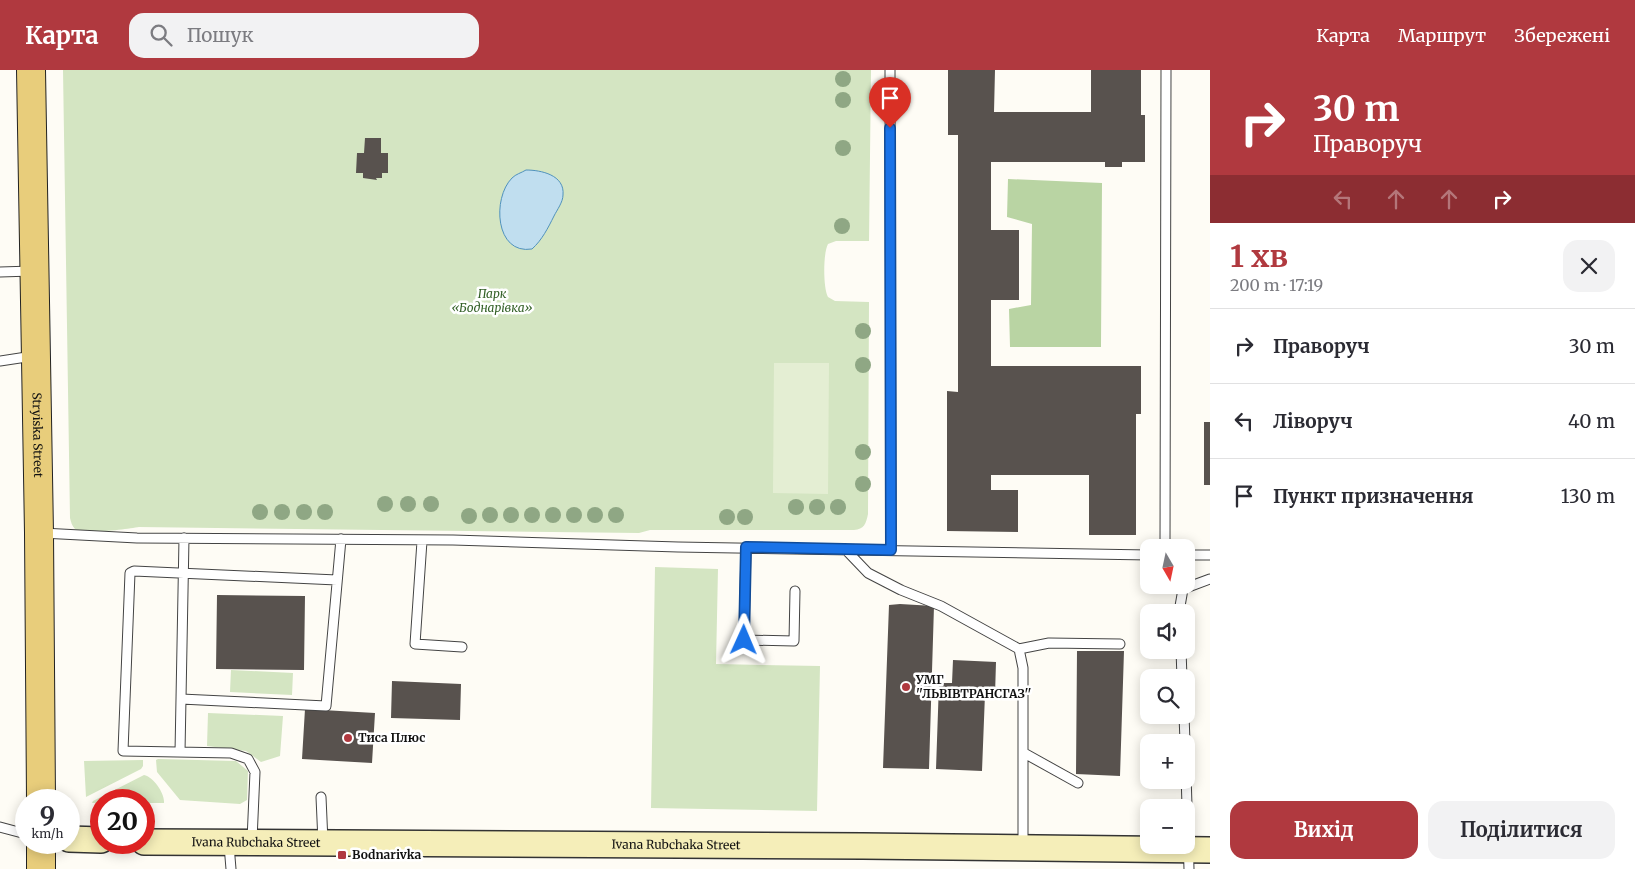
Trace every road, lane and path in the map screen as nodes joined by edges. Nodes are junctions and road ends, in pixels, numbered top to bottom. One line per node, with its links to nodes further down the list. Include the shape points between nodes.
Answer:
1 (31, 70): 4 (main road, Stryiska Street)
2 (890, 70): 15 (lane)
3 (1166, 70): 11 (lane)
4 (35, 271): 5 (lane); 6 (main road, Stryiska Street)
5 (0, 272)
6 (36, 355): 7 (lane); 8 (main road, Stryiska Street)
7 (0, 361)
8 (39, 533): 9 (lane); 31 (main road, Stryiska Street)
9 (184, 538): 10 (lane); 19 (lane)
10 (341, 539): 12 (lane); 21 (lane)
11 (1165, 539)
12 (422, 541): 13 (lane); 25 (lane, via 415,644)
13 (746, 547): 14 (lane); 22 (lane, via 744,640 794,642)
14 (845, 549): 15 (lane); 26 (lane, via 868,573 941,606)
15 (891, 550): 16 (lane)
16 (1140, 555)
17 (1195, 555): 18 (lane)
18 (1210, 555)
19 (184, 574): 21 (lane); 27 (lane); 28 (lane, via 130,573 123,751)
20 (1210, 579): 23 (lane, via 1184,589)
21 (337, 580): 27 (lane, via 326,706)
22 (795, 591)
23 (1181, 604)
24 (1120, 644): 26 (lane, via 1050,643)
25 (462, 647)
26 (1019, 649): 29 (lane, via 1023,668)
27 (181, 698): 28 (lane)
28 (180, 752): 37 (lane, via 231,753 248,760 255,772)
29 (1024, 753): 30 (lane); 39 (lane)
30 (1078, 783)
31 (41, 789)
32 (1188, 789): 41 (lane)
33 (321, 797): 38 (lane)
34 (0, 827): 35 (lane)
35 (15, 831)
36 (155, 842): 37 (street, Ivana Rubchaka Street)
37 (240, 843): 38 (street, Ivana Rubchaka Street); 43 (lane)
38 (323, 843): 39 (street, Ivana Rubchaka Street)
39 (1023, 849): 41 (street, Ivana Rubchaka Street)
40 (41, 854): 42 (main road)
41 (1196, 856)
42 (42, 869)
43 (231, 869)

